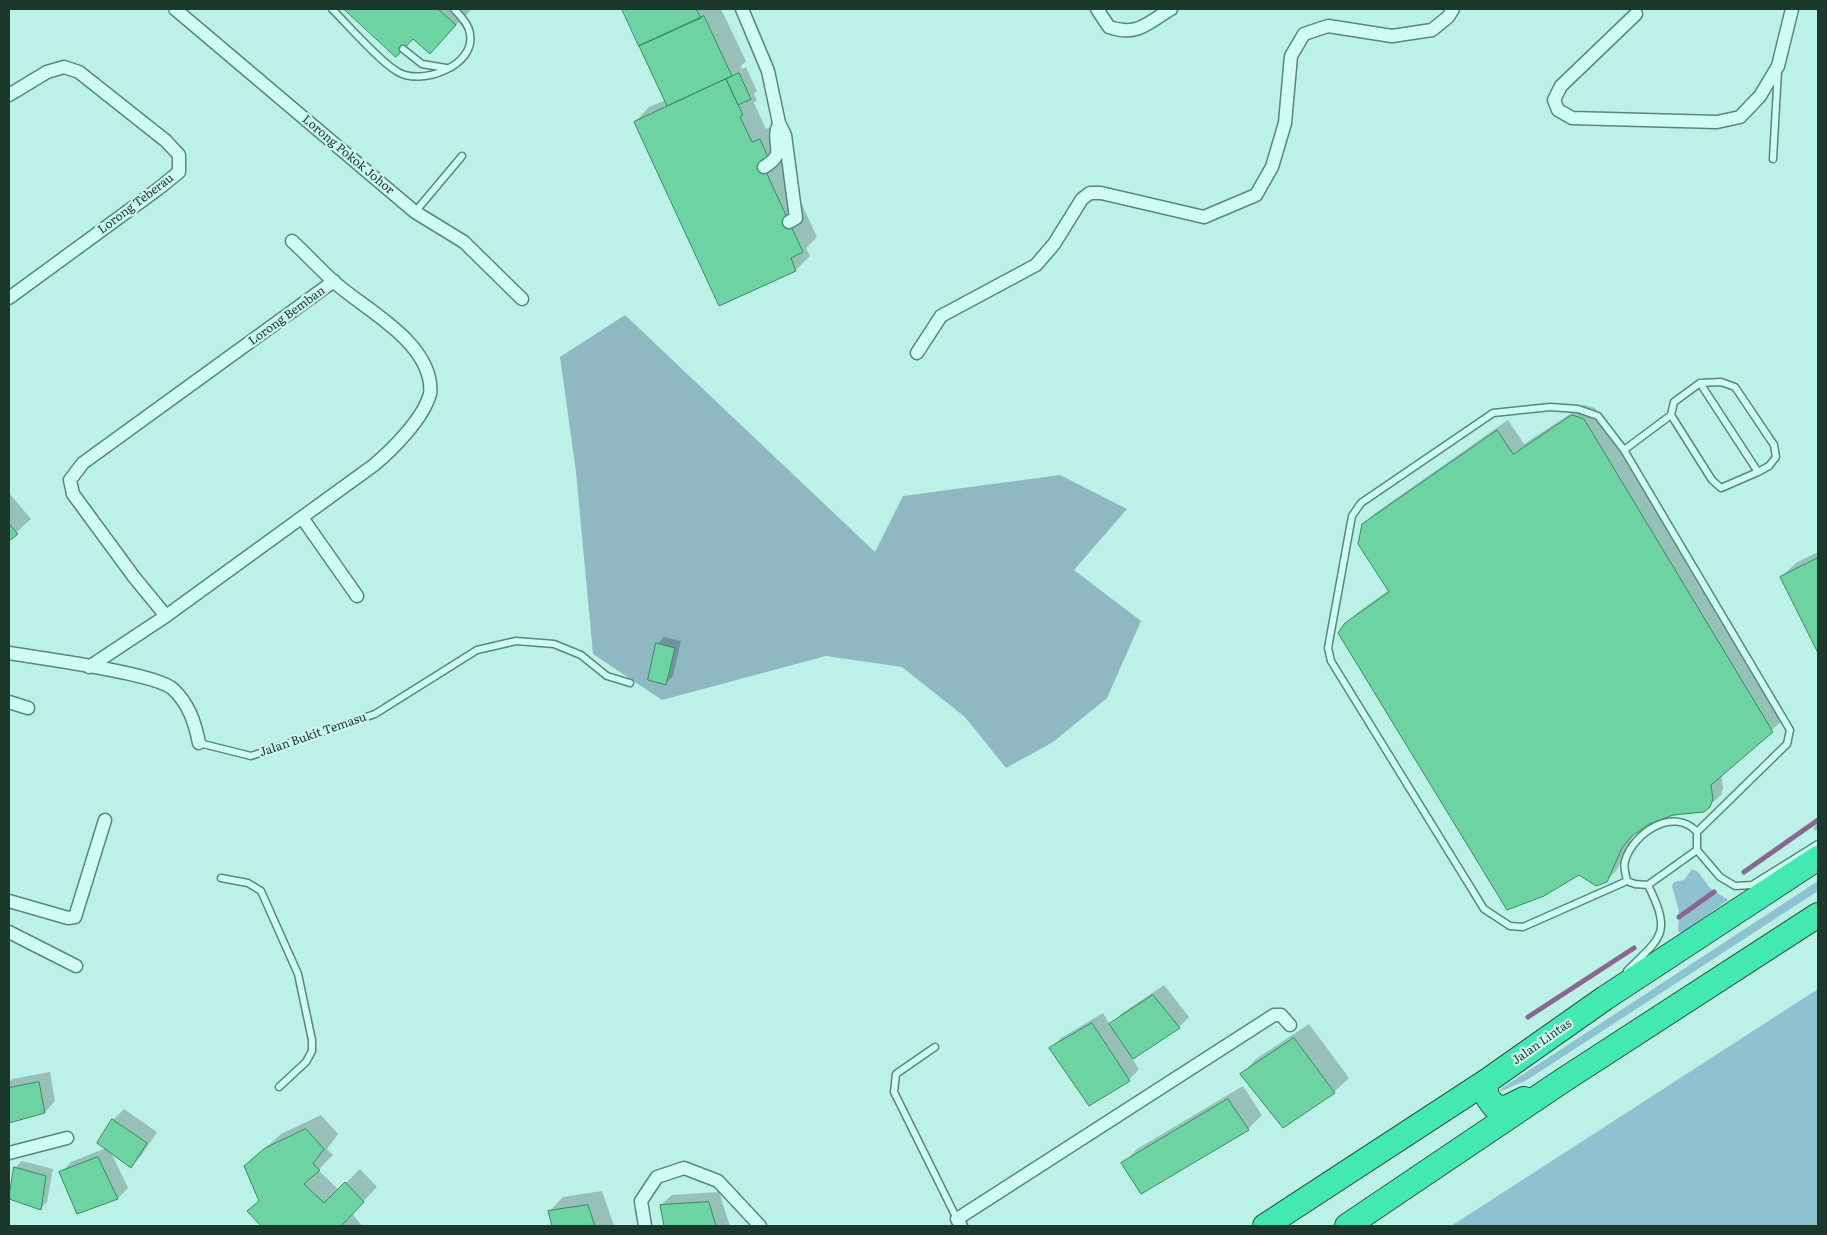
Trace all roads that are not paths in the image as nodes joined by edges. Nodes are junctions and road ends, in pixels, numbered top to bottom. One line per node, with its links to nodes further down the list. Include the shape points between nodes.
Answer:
1 (175, 9): 18 (street, Lorong Pokok Johor)
2 (332, 9): 12 (lane, via 399,73 415,77)
3 (454, 9): 12 (lane, via 471,35 461,60)
4 (742, 9): 14 (street, via 768,71)
5 (1097, 9): 6 (street, via 1108,27 1133,31)
6 (1171, 9)
7 (1453, 9): 24 (street, via 1432,30 1392,36 1328,26 1304,34 1291,56 1283,132 1272,167 1256,195 1204,217 1090,193 1082,199 1054,244 1036,265 941,316)
8 (1792, 9): 11 (street)
9 (1636, 14): 11 (street, via 1561,86 1554,100 1558,110 1572,118 1717,122 1740,117 1760,96)
10 (403, 50): 12 (lane, via 422,64)
11 (1778, 66): 16 (lane)
12 (450, 68)
13 (9, 94): 22 (street, Lorong Teberau, via 47,72 64,67 79,72 179,155 179,172)
14 (779, 124): 17 (street, via 778,156); 19 (street, via 785,135 796,218)
15 (462, 156): 18 (lane)
16 (1773, 159)
17 (764, 167)
18 (415, 212): 23 (street, Lorong Pokok Johor, via 464,242)
19 (790, 222)
20 (292, 241): 21 (street)
21 (334, 282): 29 (street, Lorong Bemban, via 396,330 415,350 428,369 431,393 393,450); 31 (street, Lorong Bemban, via 83,463 70,480 73,494)
22 (9, 298)
23 (522, 299)
24 (917, 353)
25 (1700, 383): 26 (lane, via 1674,402); 28 (lane); 28 (lane, via 1721,382 1735,387 1774,445 1776,457)
26 (1671, 415): 27 (lane); 28 (lane, via 1712,480 1721,488)
27 (1624, 450): 39 (lane, via 1790,730 1787,744); 44 (lane, via 1598,416 1578,409 1550,407 1493,413 1361,503 1352,516 1328,648 1331,661 1347,691 1484,909 1510,926 1523,926)
28 (1758, 472)
29 (303, 519): 30 (street); 31 (street, Lorong Bemban)
30 (357, 596)
31 (166, 616): 33 (street, Lorong Bemban)
32 (9, 653): 33 (street, Jalan Bukit Temasu)
33 (89, 667): 37 (street, Jalan Bukit Temasu, via 147,677 172,688 193,717)
34 (630, 683): 37 (lane, Jalan Bukit Temasu, via 607,676 581,655 554,644 516,640 477,650 375,714 251,756)
35 (9, 702): 36 (street)
36 (28, 708)
37 (199, 743)
38 (105, 820): 46 (street, via 75,916 68,918)
39 (1697, 832): 41 (lane); 44 (lane, via 1690,824 1674,820 1644,834 1631,848 1624,863)
40 (1818, 844): 41 (lane, via 1752,885 1735,886 1720,878)
41 (1698, 850): 45 (lane)
42 (1818, 858): 50 (highway, Jalan Lintas)
43 (221, 878): 55 (lane, via 248,883 261,891 298,974 312,1051 306,1062)
44 (1627, 881): 45 (lane)
45 (1648, 885): 50 (lane, via 1662,922 1660,938 1627,971)
46 (9, 901)
47 (1818, 915): 54 (highway)
48 (9, 932): 49 (street)
49 (76, 966)
50 (1608, 996): 53 (highway, Jalan Lintas)
51 (1290, 1025): 58 (street, via 1281,1015 1274,1015)
52 (935, 1047): 58 (lane, via 896,1074 894,1092)
53 (1487, 1081): 54 (highway, via 1486,1097 1495,1107 1506,1108); 61 (highway, Jalan Lintas)
54 (1562, 1081): 62 (highway)
55 (279, 1087)
56 (67, 1138): 57 (street)
57 (9, 1153)
58 (959, 1223)
59 (644, 1226): 60 (street, via 641,1201 657,1177 684,1168 718,1181)
60 (760, 1226)
61 (1265, 1226)
62 (1347, 1226)

